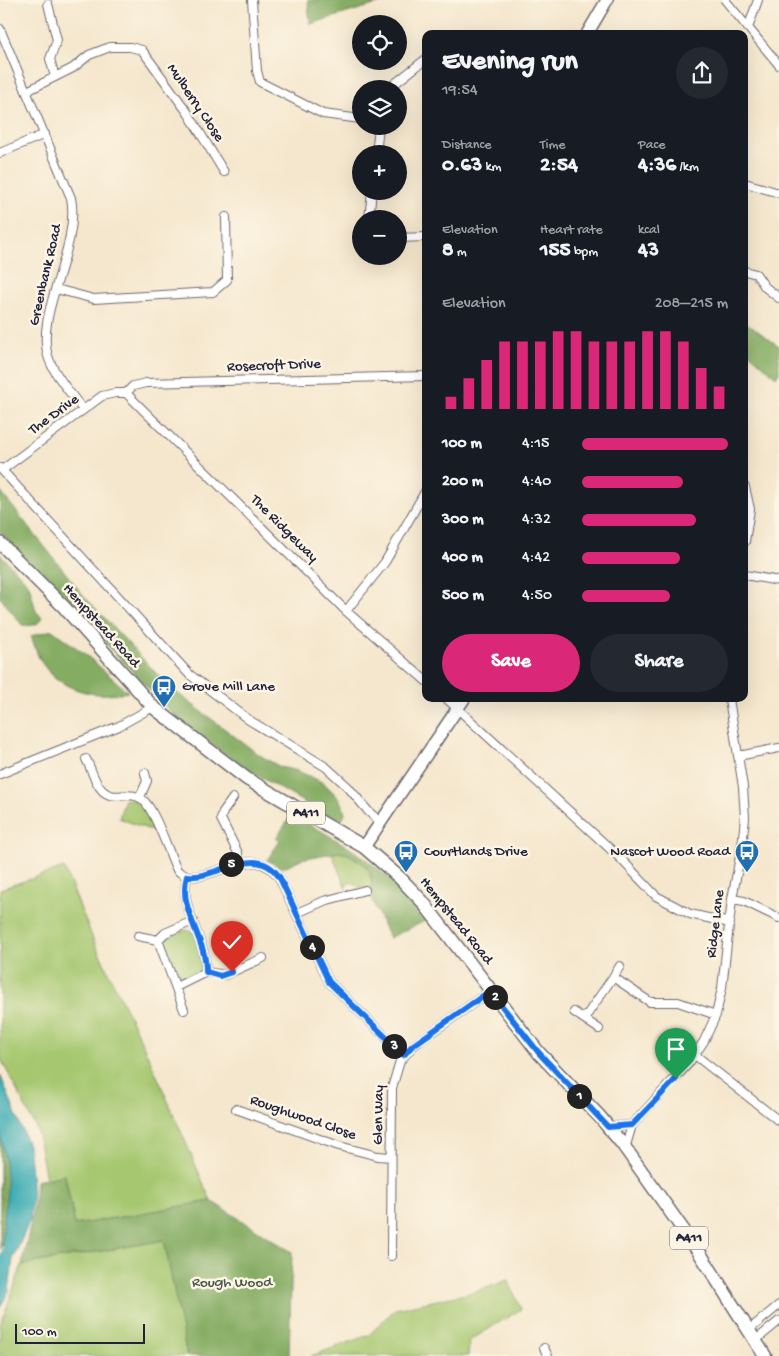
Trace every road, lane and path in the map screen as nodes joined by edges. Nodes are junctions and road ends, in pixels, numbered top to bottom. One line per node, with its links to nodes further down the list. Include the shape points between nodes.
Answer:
1 (252, 0): 14 (street, via 260,82 322,114)
2 (607, 0): 8 (street)
3 (725, 0): 6 (street)
4 (758, 0): 6 (street)
5 (48, 4): 11 (street, via 57,34 50,59)
6 (748, 28): 10 (street)
7 (0, 29): 13 (street, Greenbank Road)
8 (589, 30)
9 (422, 62): 12 (street)
10 (779, 65)
11 (55, 77): 13 (street); 17 (street, Mulberry Close, via 89,55 110,48 142,50 188,113)
12 (399, 80)
13 (27, 91): 15 (street, Greenbank Road)
14 (352, 118)
15 (45, 134): 16 (street); 24 (street, Greenbank Road, via 68,186 73,206 72,227)
16 (0, 153)
17 (224, 172)
18 (748, 184): 19 (street)
19 (779, 193)
20 (226, 217): 24 (street, via 226,280 213,292 104,299)
21 (422, 237): 22 (street)
22 (407, 238)
23 (748, 272): 25 (street, via 756,274)
24 (56, 289): 28 (street, Greenbank Road, via 47,328 46,350 52,366)
25 (779, 298)
26 (422, 376): 27 (street, Rosecroft Drive, via 146,383 134,386)
27 (126, 393): 28 (street, The Drive, via 109,394); 36 (street, The Ridgeway)
28 (83, 410): 29 (street, The Drive)
29 (1, 469): 48 (street, Hempstead Road, via 190,674 249,720 326,767)
30 (422, 497): 36 (street, via 385,562)
31 (748, 501): 32 (street)
32 (748, 523)
33 (0, 543): 40 (main road, Hempstead Road / A411, via 64,607)
34 (748, 576): 35 (street)
35 (779, 581)
36 (346, 612): 37 (street, The Ridgeway)
37 (422, 678)
38 (729, 702): 42 (street, Ridge Lane)
39 (461, 704): 48 (street); 57 (street, via 656,896 690,914)
40 (153, 707): 45 (street, via 119,726); 49 (main road, Hempstead Road / A411, via 248,779)
41 (779, 748): 42 (street)
42 (738, 756): 53 (street, Ridge Lane, via 745,804 744,830)
43 (86, 759): 46 (street, via 106,793)
44 (145, 772): 46 (street, via 147,781)
45 (0, 774)
46 (140, 797): 51 (street, via 149,807 176,870)
47 (233, 798): 50 (street, via 221,819 238,853)
48 (381, 824): 49 (street)
49 (364, 847): 65 (main road, Hempstead Road / A411, via 422,901)
50 (239, 863): 51 (street); 54 (street, via 258,864 275,872)
51 (187, 876): 56 (street, via 184,896)
52 (365, 890): 54 (street, via 324,901)
53 (732, 899): 55 (street, via 744,901); 57 (street, Ridge Lane)
54 (296, 913): 72 (street, via 334,989)
55 (779, 918)
56 (193, 921): 59 (street, via 165,933); 62 (street, via 206,959)
57 (730, 923): 68 (street, Ridge Lane)
58 (138, 936): 59 (street)
59 (158, 940): 64 (street)
60 (263, 958): 62 (street, via 226,975)
61 (620, 966): 63 (street)
62 (206, 972): 64 (street)
63 (613, 978): 68 (street, via 650,1002 678,1002); 69 (street)
64 (176, 987): 66 (street)
65 (490, 991): 72 (street, Glen Way); 76 (main road, Hempstead Road / A411, via 539,1053)
66 (184, 1010)
67 (574, 1012): 69 (street)
68 (716, 1015): 71 (street, Ridge Lane)
69 (584, 1019): 70 (street)
70 (598, 1029)
71 (695, 1054): 74 (street); 75 (street, Ridge Lane)
72 (404, 1055): 78 (street, Glen Way, via 396,1069 392,1088)
73 (236, 1109): 78 (street, Roughwood Close, via 339,1146)
74 (779, 1121)
75 (632, 1125): 76 (street); 77 (street, Ridge Lane)
76 (608, 1127): 77 (main road, Hempstead Road / A411)
77 (625, 1149): 82 (main road, Hempstead Road / A411, via 701,1254)
78 (392, 1157): 79 (street, Glen Way)
79 (391, 1256)
80 (779, 1305): 82 (street)
81 (779, 1321): 82 (street)
82 (753, 1334): 85 (main road, Hempstead Road / A411)
83 (544, 1348): 84 (street)
84 (548, 1356)
85 (765, 1356)

